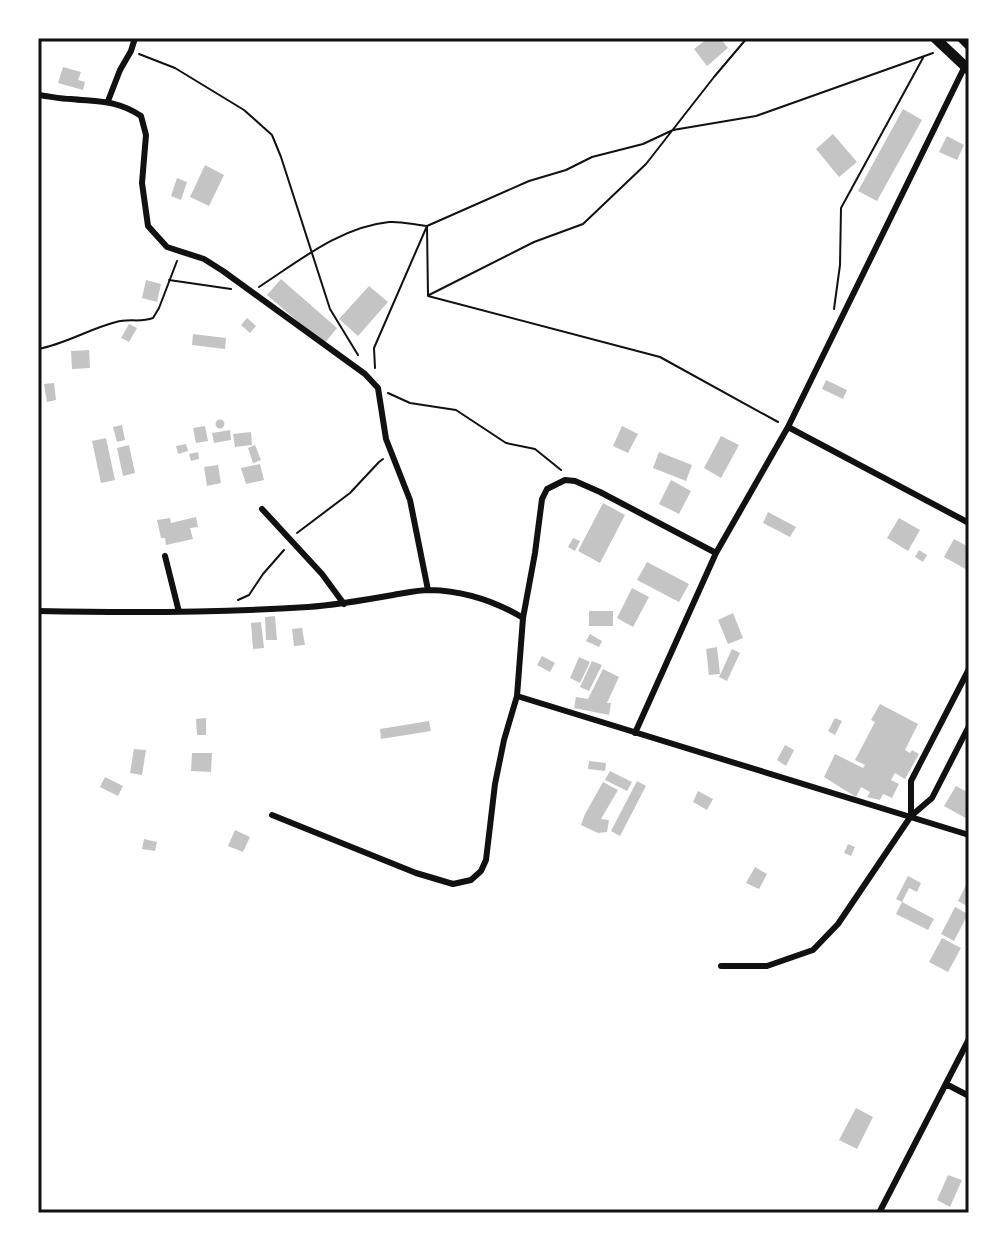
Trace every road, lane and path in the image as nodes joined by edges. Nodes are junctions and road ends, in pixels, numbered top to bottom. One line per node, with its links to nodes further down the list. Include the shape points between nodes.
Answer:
1 (135, 38): 7 (street)
2 (747, 38): 12 (path)
3 (935, 38): 6 (main road)
4 (962, 38): 5 (main road)
5 (969, 45)
6 (946, 48): 8 (path); 9 (main road)
7 (131, 51): 11 (street); 14 (path, via 175,68 244,110 272,135)
8 (924, 56): 12 (path, via 756,116); 19 (path, via 841,208)
9 (967, 68): 23 (street)
10 (38, 95): 11 (street)
11 (108, 101): 15 (street, via 141,116 148,226 167,247)
12 (673, 130): 13 (path, via 529,181); 18 (path, via 646,164 583,224 534,242)
13 (427, 226): 14 (path, via 391,222 355,229); 18 (path); 22 (path, via 374,348)
14 (312, 252): 17 (path); 21 (path, via 330,309)
15 (181, 253): 16 (path); 17 (street, via 204,259)
16 (169, 280): 17 (path); 20 (path, via 153,318 116,322)
17 (251, 292): 22 (street)
18 (428, 296): 23 (path, via 660,357)
19 (834, 309)
20 (38, 349)
21 (362, 362)
22 (378, 388): 24 (path, via 410,403 456,410 506,443 535,449); 29 (street, via 386,439 410,500)
23 (788, 427): 26 (street); 27 (street)
24 (575, 481): 27 (street); 33 (street, via 555,483 542,499)
25 (262, 509): 30 (street)
26 (969, 523)
27 (716, 553): 37 (street)
28 (165, 556): 32 (street)
29 (428, 590): 30 (street); 33 (street, via 491,601)
30 (344, 604): 32 (street)
31 (38, 611): 32 (street)
32 (179, 612)
33 (523, 618): 35 (street)
34 (969, 669): 39 (street, via 911,781)
35 (517, 696): 37 (street); 38 (street, via 495,784 486,860 471,880 453,884 416,873)
36 (969, 726): 39 (street, via 932,798)
37 (635, 733): 39 (street)
38 (272, 815)
39 (911, 816): 40 (street); 41 (street, via 838,924 813,950 767,966)
40 (969, 835)
41 (721, 966)
42 (969, 1039): 43 (street)
43 (946, 1084): 44 (street); 45 (street)
44 (969, 1096)
45 (879, 1213)

